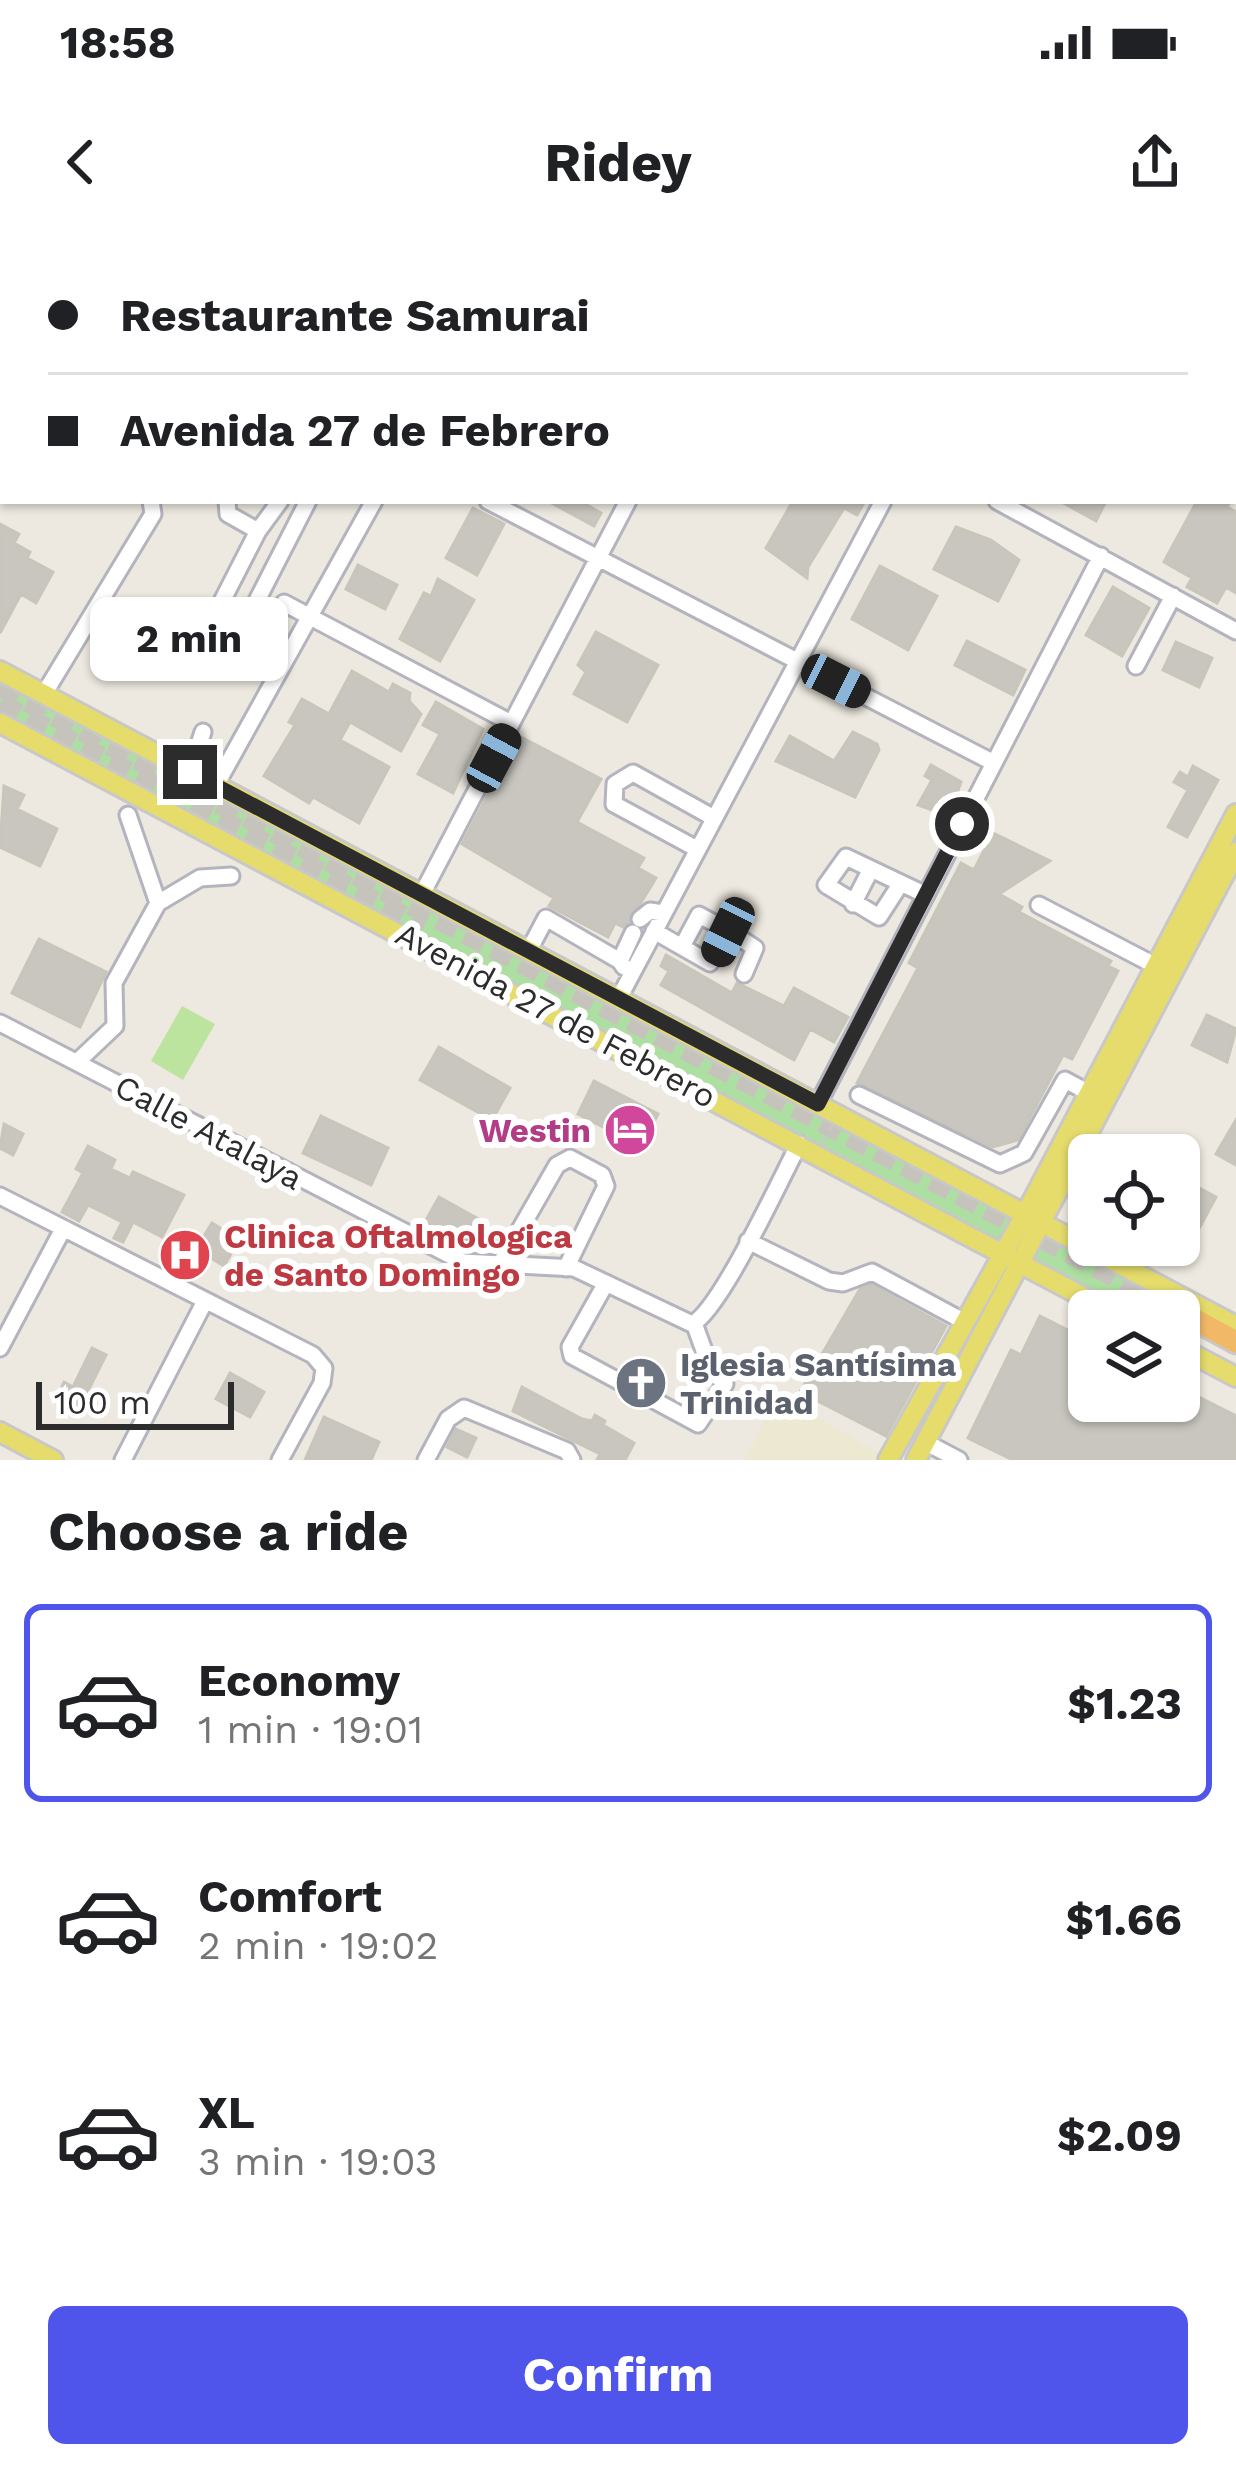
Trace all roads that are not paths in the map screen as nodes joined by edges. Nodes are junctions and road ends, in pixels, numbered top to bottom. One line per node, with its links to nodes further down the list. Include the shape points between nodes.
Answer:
1 (151, 504): 20 (street)
2 (226, 504): 10 (street, via 228,514)
3 (278, 504): 10 (street)
4 (306, 504): 10 (street, via 238,627 218,609)
5 (372, 504): 15 (street)
6 (494, 504): 12 (street)
7 (626, 504): 12 (street)
8 (881, 504): 17 (street)
9 (1003, 504): 11 (street)
10 (257, 531)
11 (1101, 556): 13 (street); 24 (street)
12 (598, 558): 17 (street); 22 (street)
13 (1173, 596): 16 (street); 18 (street)
14 (284, 603): 15 (street)
15 (306, 617): 22 (street); 26 (street)
16 (1236, 631)
17 (796, 661): 24 (street); 29 (street)
18 (1136, 666)
19 (0, 670): 20 (main road, Avenida 27 de Febrero)
20 (44, 694): 25 (main road, Avenida 27 de Febrero)
21 (0, 723): 54 (main road, Avenida 27 de Febrero)
22 (512, 723): 35 (street)
23 (203, 732): 25 (street)
24 (994, 763): 36 (street)
25 (190, 772): 26 (main road, Avenida 27 de Febrero)
26 (216, 785): 35 (main road, Avenida 27 de Febrero)
27 (1236, 814): 45 (main road)
28 (128, 815): 37 (street)
29 (714, 818): 30 (street); 30 (street, via 633,773 615,784 614,804)
30 (697, 849): 40 (street)
31 (1236, 853): 56 (main road)
32 (871, 869): 34 (street); 38 (street); 38 (street, via 842,858 826,885)
33 (232, 876): 37 (street, via 200,878)
34 (901, 883): 36 (street); 38 (street, via 883,916)
35 (422, 894): 44 (main road, Avenida 27 de Febrero)
36 (926, 895): 53 (street)
37 (158, 903): 50 (street, via 114,982 115,1027)
38 (854, 904)
39 (1039, 905): 45 (street)
40 (663, 913): 41 (street); 46 (street, via 650,910 636,926)
41 (654, 932): 42 (street, via 710,963); 46 (street)
42 (728, 932): 43 (street, via 699,916); 47 (street, via 755,948)
43 (685, 941)
44 (529, 950): 46 (street, via 546,918); 48 (main road, Avenida 27 de Febrero)
45 (1156, 965): 51 (main road)
46 (626, 966): 48 (street)
47 (744, 974)
48 (619, 998): 53 (main road, Avenida 27 de Febrero)
49 (0, 1023): 50 (street, Calle Atalaya)
50 (77, 1062): 60 (street, Calle Atalaya, via 436,1250)
51 (1089, 1093): 52 (street, via 1065,1080 1024,1153 1000,1164); 56 (main road)
52 (859, 1095)
53 (818, 1104): 56 (main road, Avenida 27 de Febrero)
54 (808, 1149): 58 (street); 59 (main road, Avenida 27 de Febrero)
55 (0, 1196): 57 (street)
56 (1034, 1217): 59 (main road); 69 (main road, Avenida 27 de Febrero)
57 (63, 1229): 64 (street); 68 (street)
58 (748, 1240): 65 (street, via 829,1281 872,1272); 67 (street)
59 (1011, 1259): 63 (main road, Avenida 27 de Febrero); 65 (main road); 77 (main road)
60 (499, 1267): 61 (street, Calle Atalaya); 61 (street, via 557,1165 570,1158 607,1186)
61 (566, 1268): 62 (street, Calle Atalaya)
62 (606, 1282): 67 (street, Calle Atalaya); 67 (street, via 572,1356 698,1424 725,1384 711,1370)
63 (1070, 1290)
64 (204, 1303): 79 (street); 80 (street, via 313,1355 323,1368)
65 (964, 1322): 83 (main road)
66 (1200, 1322): 71 (highway)
67 (694, 1323)
68 (5, 1326): 72 (street)
69 (1236, 1326)
70 (1200, 1337): 73 (highway)
71 (1236, 1342)
72 (0, 1348)
73 (1236, 1356)
74 (1200, 1358): 75 (main road)
75 (1236, 1376)
76 (0, 1432): 78 (main road)
77 (926, 1442): 84 (main road); 85 (street)
78 (53, 1460)
79 (123, 1460)
80 (280, 1460)
81 (426, 1460): 82 (street, via 448,1419 470,1408)
82 (572, 1460)
83 (888, 1460)
84 (916, 1460)
85 (959, 1460)

